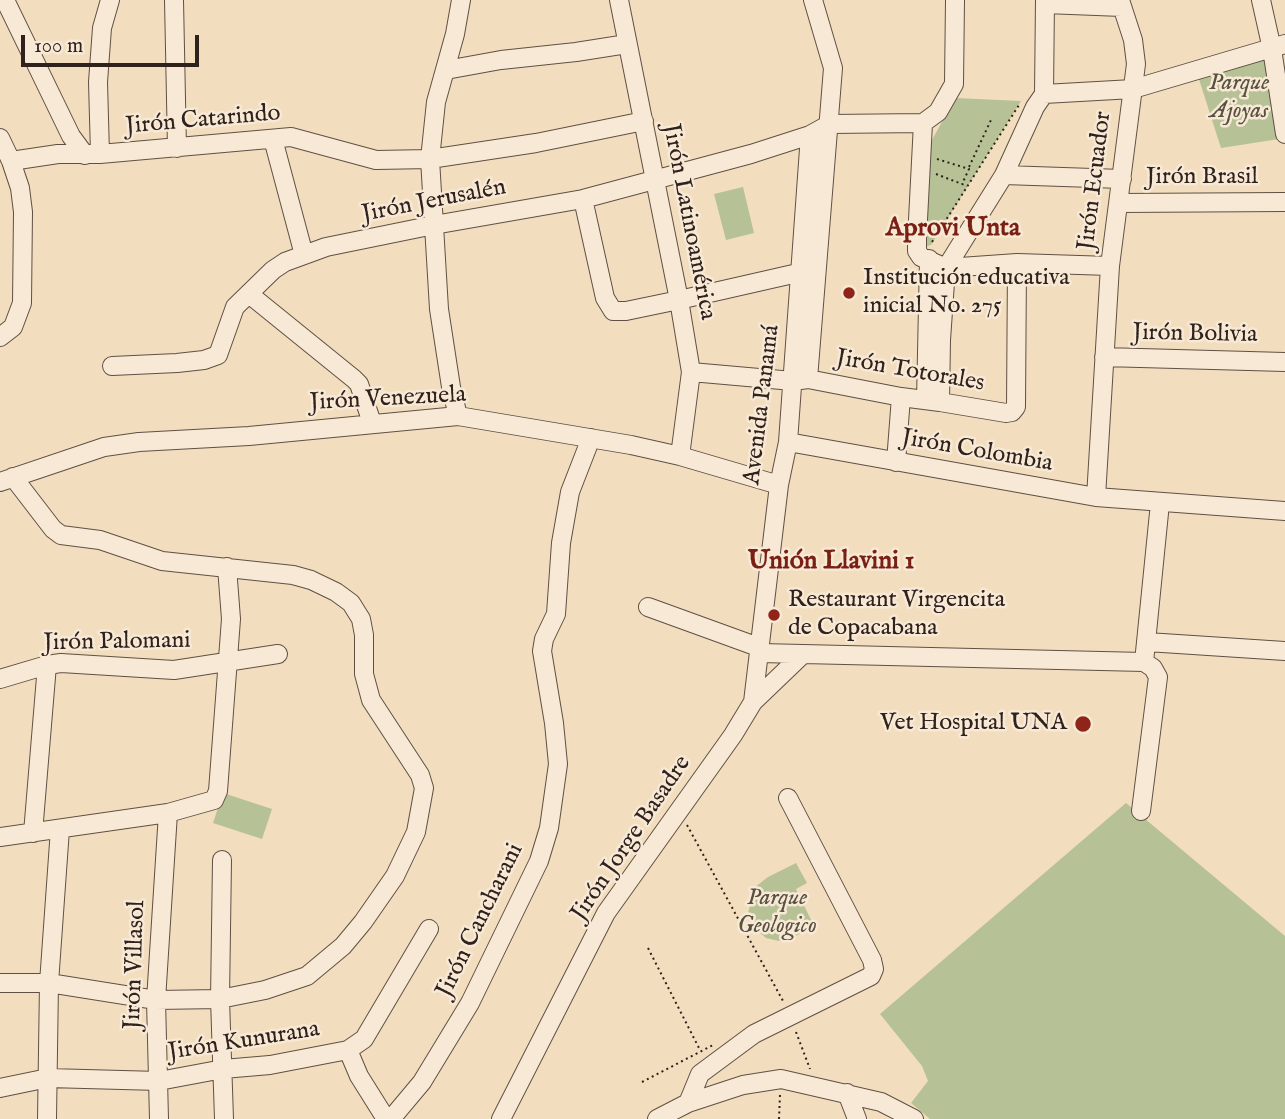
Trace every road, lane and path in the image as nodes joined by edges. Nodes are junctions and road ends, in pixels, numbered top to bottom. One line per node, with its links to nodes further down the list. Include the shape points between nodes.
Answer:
1 (5, 0): 26 (street, via 71,136)
2 (110, 0): 26 (street, via 102,28)
3 (174, 0): 25 (street)
4 (461, 0): 13 (street)
5 (619, 0): 11 (street, Jirón Latinoamérica)
6 (813, 0): 20 (street, Avenida Panamá, via 833,68)
7 (955, 0): 19 (street, via 954,84 938,112)
8 (1261, 0): 12 (street)
9 (1045, 2): 10 (street); 15 (street)
10 (1121, 3): 14 (street, Jirón Ecuador, via 1133,40)
11 (627, 44): 13 (street); 18 (street, Jirón Latinoamérica)
12 (1279, 47): 14 (street); 21 (street)
13 (446, 70): 27 (street, via 436,102)
14 (1133, 89): 15 (street); 32 (street, Jirón Ecuador)
15 (1044, 94): 30 (street)
16 (1021, 101): 34 (path)
17 (991, 120): 29 (path)
18 (644, 121): 27 (street, Jirón Catarindo); 31 (street, Jirón Latinoamérica)
19 (923, 123): 20 (street); 39 (street, via 918,251 921,257)
20 (830, 124): 22 (street); 52 (street, Avenida Panamá)
21 (1285, 134)
22 (810, 135): 31 (street, Jirón Jerusalén); 44 (street, Avenida Panamá)
23 (0, 138): 28 (street)
24 (273, 139): 25 (street, Jirón Catarindo); 27 (street, Jirón Catarindo, via 306,140 376,160); 40 (street)
25 (177, 148): 26 (street, Jirón Catarindo)
26 (93, 155): 28 (street, Jirón Catarindo, via 58,154)
27 (430, 159): 38 (street)
28 (11, 161): 47 (street, via 23,212 22,303 13,327)
29 (969, 169): 33 (path); 33 (path, via 937,158 934,173)
30 (1004, 175): 32 (street); 43 (street)
31 (653, 179): 35 (street, Jirón Jerusalén); 46 (street, Jirón Latinoamérica)
32 (1122, 179): 37 (street, Jirón Ecuador)
33 (962, 184): 34 (path)
34 (968, 186): 39 (path)
35 (583, 200): 38 (street, Jirón Jerusalén); 46 (street, via 605,298 613,311)
36 (1285, 201): 37 (street, Jirón Brasil)
37 (1119, 203): 42 (street, Jirón Ecuador)
38 (434, 225): 40 (street, Jirón Jerusalén); 55 (street, via 439,309)
39 (928, 253): 43 (street); 54 (street)
40 (304, 255): 45 (street, Jirón Jerusalén, via 273,270)
41 (1017, 263): 42 (street); 43 (street); 54 (street, Jirón Totorales, via 1016,407 1006,414)
42 (1110, 266): 48 (street, Jirón Ecuador)
43 (946, 268): 54 (street)
44 (802, 272): 46 (street); 52 (street, Avenida Panamá)
45 (248, 294): 50 (street, Jirón Jerusalén, via 235,307 218,355 177,363); 56 (street, via 359,384)
46 (680, 300): 51 (street, Jirón Latinoamérica)
47 (0, 337)
48 (1104, 358): 49 (street, Jirón Bolivia); 63 (street, Jirón Ecuador)
49 (1285, 362)
50 (112, 366)
51 (691, 372): 52 (street, Jirón Totorales); 59 (street, Jirón Latinoamérica)
52 (801, 380): 53 (street, Jirón Totorales); 58 (street, Avenida Panamá)
53 (901, 397): 54 (street, Jirón Totorales); 60 (street)
54 (933, 401)
55 (458, 416): 56 (street, Jirón Venezuela); 57 (street, Jirón Venezuela)
56 (372, 423): 61 (street, Jirón Venezuela, via 104,447)
57 (591, 438): 59 (street, Jirón Venezuela); 107 (street, Jirón Cancharani, via 569,492 556,614 542,651 558,764 549,828 539,861 470,1003 422,1082)
58 (788, 442): 60 (street, Jirón Colombia); 62 (street, Avenida Panamá)
59 (680, 456): 62 (street, Jirón Venezuela)
60 (896, 462): 63 (street, Jirón Colombia)
61 (7, 480): 67 (street, via 61,536 100,540 162,561)
62 (779, 485): 70 (street, Avenida Panamá)
63 (1096, 497): 65 (street, Jirón Colombia)
64 (1285, 502): 65 (street, Jirón Colombia, via 1199,494)
65 (1160, 503): 66 (street, Jirón Colombia); 69 (street)
66 (1285, 512)
67 (227, 567): 74 (street, via 232,619); 91 (street, via 311,580 351,603 362,619 364,674 371,700 421,775 424,788 416,832 395,876 342,946 307,976)
68 (648, 607): 70 (street)
69 (1147, 642): 71 (street); 75 (street)
70 (760, 650): 73 (street); 78 (street, Avenida Panamá)
71 (1285, 651)
72 (278, 654): 74 (street, Jirón Palomani)
73 (803, 655): 75 (street); 78 (street)
74 (228, 661): 76 (street, Jirón Palomani, via 174,670); 81 (street, via 218,791 214,800)
75 (1144, 662): 80 (street, via 1158,677)
76 (47, 665): 77 (street, Jirón Palomani); 84 (street)
77 (0, 679)
78 (753, 702): 82 (street, Jirón Jorge Basadre)
79 (788, 798): 93 (street, via 874,969 872,976)
80 (1141, 811)
81 (169, 813): 83 (street); 92 (street, Jirón Villasol)
82 (678, 814): 93 (path); 108 (street, Jirón Jorge Basadre, via 606,913)
83 (60, 829): 84 (street); 90 (street)
84 (33, 833): 85 (street)
85 (0, 837)
86 (222, 860): 91 (street)
87 (429, 929): 94 (street, Jirón Kunurana, via 364,1039)
88 (648, 948): 95 (path)
89 (0, 983): 90 (street)
90 (49, 983): 92 (street); 97 (street)
91 (220, 999): 92 (street); 96 (street)
92 (156, 1000): 99 (street, Jirón Villasol)
93 (790, 1017): 100 (path); 103 (street, via 754,1034 700,1074)
94 (348, 1050): 96 (street, Jirón Kunurana); 107 (street, via 359,1076)
95 (701, 1051)
96 (223, 1069): 99 (street, Jirón Kunurana); 106 (street)
97 (48, 1079): 99 (street, Jirón Kunurana); 101 (street, Jirón Kunurana); 104 (street)
98 (781, 1079): 100 (street); 103 (street, via 743,1085); 110 (path)
99 (159, 1081): 105 (street, Jirón Villasol)
100 (817, 1087): 102 (street)
101 (0, 1088)
102 (847, 1093): 111 (street); 112 (street, via 881,1102)
103 (688, 1103): 109 (street)
104 (47, 1119)
105 (159, 1119)
106 (224, 1119)
107 (388, 1119)
108 (501, 1119)
109 (657, 1119)
110 (779, 1119)
111 (857, 1119)
112 (914, 1119)

